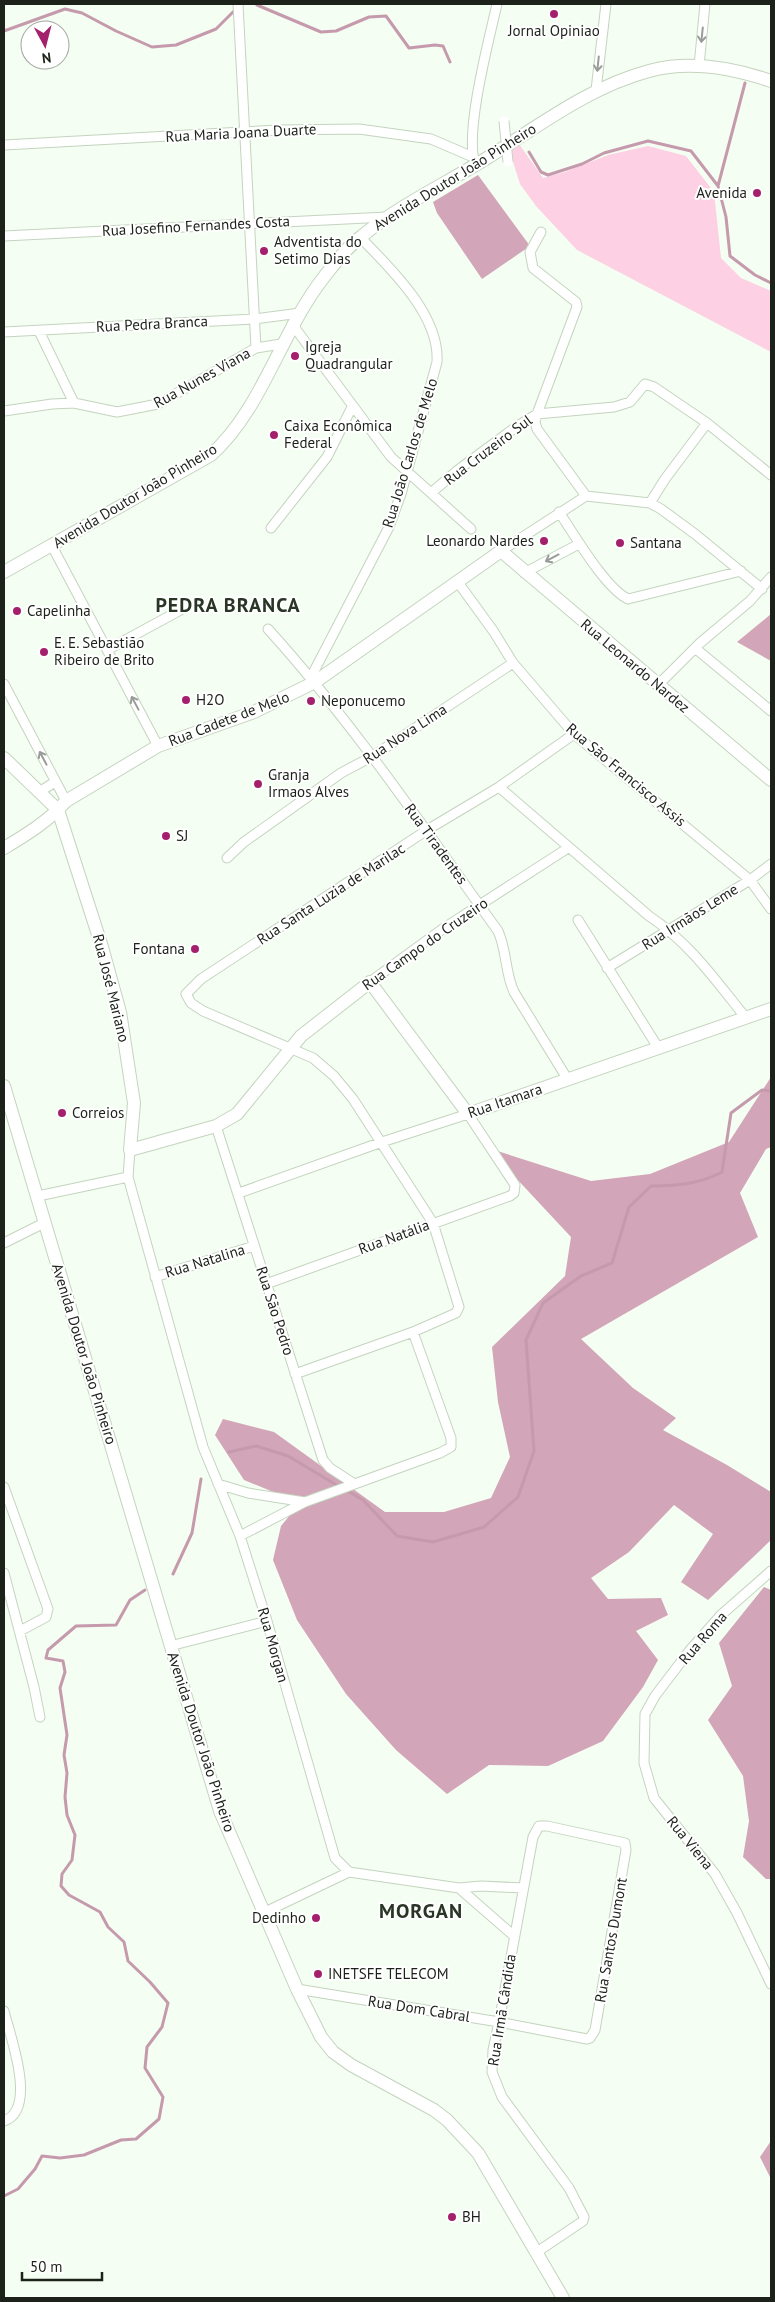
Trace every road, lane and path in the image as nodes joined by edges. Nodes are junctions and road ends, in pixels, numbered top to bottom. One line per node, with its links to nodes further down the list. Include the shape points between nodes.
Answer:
1 (238, 4): 9 (street)
2 (497, 4): 11 (street, via 475,115)
3 (606, 4): 7 (street, one-way to 7)
4 (705, 4): 5 (street, one-way to 5)
5 (698, 66): 6 (main road, Avenida Doutor João Pinheiro, via 749,73); 7 (main road, Avenida Doutor João Pinheiro, via 649,71)
6 (771, 81)
7 (596, 90): 11 (main road, Avenida Doutor João Pinheiro)
8 (504, 121): 12 (street, bridge)
9 (245, 132): 10 (street, Rua Maria Joana Duarte); 11 (street, Rua Maria Joana Duarte, via 359,129 431,139); 14 (street)
10 (4, 144)
11 (475, 161): 13 (main road, Avenida Doutor João Pinheiro)
12 (508, 162)
13 (388, 217): 14 (street, Rua Josefino Fernandes Costa); 17 (main road, Avenida Doutor João Pinheiro)
14 (249, 223): 16 (street, Rua Josefino Fernandes Costa); 19 (street)
15 (541, 232): 28 (street, Rua Cruzeiro Sul, via 530,252 532,268 576,302 577,307)
16 (4, 236)
17 (360, 237): 18 (main road, Avenida Doutor João Pinheiro, via 322,279); 30 (street, Rua João Carlos de Melo, via 420,307 437,344 437,362)
18 (300, 313): 19 (street, Rua Pedra Branca); 20 (main road, Avenida Doutor João Pinheiro)
19 (254, 319): 21 (street, Rua Pedra Branca); 24 (street)
20 (292, 324): 23 (main road, Avenida Doutor João Pinheiro); 26 (street)
21 (39, 330): 22 (street, Rua Pedra Branca); 25 (street)
22 (4, 332)
23 (281, 344): 24 (street, Rua Nunes Viana); 39 (main road, Avenida Doutor João Pinheiro, via 246,415 211,455)
24 (256, 348): 25 (street, Rua Nunes Viana, via 158,404 117,412)
25 (74, 403): 27 (street, Rua Nunes Viana)
26 (352, 407): 30 (street, via 390,457); 36 (street, via 327,456)
27 (4, 411)
28 (537, 414): 29 (street, via 614,408 630,402 643,385 648,384); 32 (street, Rua Cruzeiro Sul, via 516,426); 33 (street, via 537,430)
29 (707, 423): 31 (street); 34 (street)
30 (406, 472): 32 (street); 52 (street, Rua João Carlos de Melo, via 389,527)
31 (771, 475)
32 (431, 494): 37 (street)
33 (586, 496): 34 (street); 35 (street)
34 (650, 503): 41 (street)
35 (559, 512): 38 (street); 40 (street)
36 (271, 528)
37 (471, 529)
38 (579, 544): 41 (street, via 609,582 628,599); 43 (street, one-way to 43)
39 (52, 546): 42 (main road, Avenida Doutor João Pinheiro); 50 (street)
40 (501, 552): 43 (main road, Rua Leonardo Nardez); 45 (main road, Rua Cadete de Melo)
41 (741, 571): 46 (street)
42 (4, 572)
43 (524, 573): 54 (main road, Rua Leonardo Nardez)
44 (771, 578): 46 (street)
45 (457, 581): 51 (street, Rua São Francisco Assis); 52 (main road, Rua Cadete de Melo)
46 (762, 589): 49 (street)
47 (186, 607): 50 (street)
48 (268, 629): 52 (street, Rua Tiradentes)
49 (696, 648): 54 (street); 55 (street)
50 (107, 650): 57 (street, one-way to 50)
51 (513, 663): 56 (street, Rua São Francisco Assis); 58 (street, Rua Nova Lima)
52 (313, 680): 57 (main road, Rua Cadete de Melo, via 254,712); 58 (street, Rua Tiradentes)
53 (4, 684): 61 (street, one-way to 53)
54 (658, 685): 60 (main road, Rua Leonardo Nardez)
55 (771, 711)
56 (574, 734): 62 (street, Rua Santa Luzia de Marilac); 70 (street, Rua São Francisco Assis)
57 (158, 746): 64 (main road, Rua Cadete de Melo)
58 (373, 756): 65 (street, Rua Tiradentes); 68 (street, Rua Nova Lima, via 341,773 244,842)
59 (4, 758): 63 (main road, Rua José Mariano)
60 (771, 780)
61 (55, 782): 63 (street); 64 (street)
62 (499, 787): 65 (street, Rua Santa Luzia de Marilac); 67 (street)
63 (39, 792): 64 (main road, Rua José Mariano)
64 (62, 806): 66 (main road, Rua Cadete de Melo); 86 (main road, Rua José Mariano, via 120,1012 134,1103)
65 (427, 830): 71 (street, Rua Tiradentes); 79 (street, Rua Santa Luzia de Marilac, via 189,989 186,997 203,1011)
66 (4, 848)
67 (568, 848): 71 (street, Rua Campo do Cruzeiro); 74 (street)
68 (227, 858)
69 (771, 864): 70 (street, Rua Irmãos Leme)
70 (750, 880): 72 (street, Rua São Francisco Assis); 74 (street, Rua Irmãos Leme)
71 (480, 906): 76 (street, Rua Campo do Cruzeiro); 81 (street, Rua Tiradentes, via 502,940 514,992)
72 (771, 909)
73 (578, 920): 75 (street)
74 (670, 930): 75 (street, Rua Irmãos Leme); 78 (street)
75 (607, 968): 80 (street)
76 (370, 982): 79 (main road, Rua Campo do Cruzeiro); 83 (main road)
77 (771, 1009): 78 (main road, Rua Itamara)
78 (746, 1018): 80 (main road, Rua Itamara)
79 (289, 1048): 84 (main road, Rua Campo do Cruzeiro, via 243,1108); 85 (street, via 312,1058 334,1076)
80 (659, 1049): 81 (main road, Rua Itamara)
81 (568, 1080): 83 (main road, Rua Itamara)
82 (4, 1086): 89 (main road, Avenida Doutor João Pinheiro)
83 (468, 1114): 85 (street, Rua Itamara); 91 (street, Rua Natália, via 514,1186 514,1193)
84 (216, 1126): 86 (main road, Rua Campo do Cruzeiro); 88 (street, Rua São Pedro)
85 (382, 1142): 88 (street, Rua Itamara); 91 (street)
86 (130, 1150): 87 (street, Rua José Mariano)
87 (128, 1177): 89 (street); 94 (street, Rua José Mariano)
88 (239, 1194): 93 (street, Rua São Pedro)
89 (38, 1196): 90 (main road, Avenida Doutor João Pinheiro)
90 (44, 1223): 92 (street); 108 (main road, Avenida Doutor João Pinheiro)
91 (433, 1223): 95 (street, Rua Natália); 96 (street, via 459,1307 456,1313)
92 (4, 1243)
93 (254, 1246): 94 (street, Rua Natalina); 95 (street, Rua São Pedro)
94 (156, 1277): 98 (street, Rua José Mariano)
95 (266, 1284): 97 (street, Rua São Pedro)
96 (413, 1332): 97 (street); 99 (street, via 451,1447)
97 (295, 1374): 99 (street, Rua São Pedro, via 323,1460)
98 (194, 1417): 100 (street, Rua Morgan)
99 (353, 1483): 102 (street)
100 (218, 1484): 102 (street, via 248,1493); 103 (street, Rua Morgan)
101 (4, 1487): 107 (street, via 48,1609 46,1617)
102 (305, 1502): 103 (street)
103 (240, 1536): 106 (street, Rua Morgan)
104 (771, 1571): 109 (street, Rua Roma, via 720,1615 655,1696)
105 (4, 1573): 107 (street)
106 (267, 1621): 108 (street); 112 (street, Rua Morgan, via 335,1858)
107 (20, 1631): 110 (street)
108 (170, 1646): 115 (main road, Avenida Doutor João Pinheiro, via 220,1811)
109 (645, 1714): 117 (street, Rua Viena, via 644,1763 654,1798 715,1874)
110 (40, 1717)
111 (532, 1837): 114 (street, Rua Irmã Cândida); 123 (street, Rua Santos Dumont, via 539,1826 548,1826 625,1843)
112 (349, 1872): 113 (street); 115 (street)
113 (459, 1888): 114 (street); 116 (street)
114 (523, 1888): 116 (street, Rua Irmã Cândida)
115 (264, 1914): 120 (main road, Avenida Doutor João Pinheiro)
116 (514, 1936): 122 (street, Rua Irmã Cândida)
117 (762, 1966): 118 (street); 119 (street, Rua Viena)
118 (771, 1972)
119 (771, 1984)
120 (297, 1989): 122 (street, Rua Dom Cabral); 125 (main road, Avenida Doutor João Pinheiro, via 321,2037 334,2052 351,2065 434,2110 478,2153)
121 (4, 2011): 124 (street, via 22,2084 16,2113)
122 (499, 2022): 123 (street, Rua Dom Cabral, via 587,2039); 125 (street, Rua Irmã Cândida, via 492,2072 496,2084 502,2097 569,2188 584,2217 583,2221)
123 (596, 2030)
124 (4, 2121)
125 (537, 2252): 126 (main road, Avenida Doutor João Pinheiro)
126 (563, 2298)

